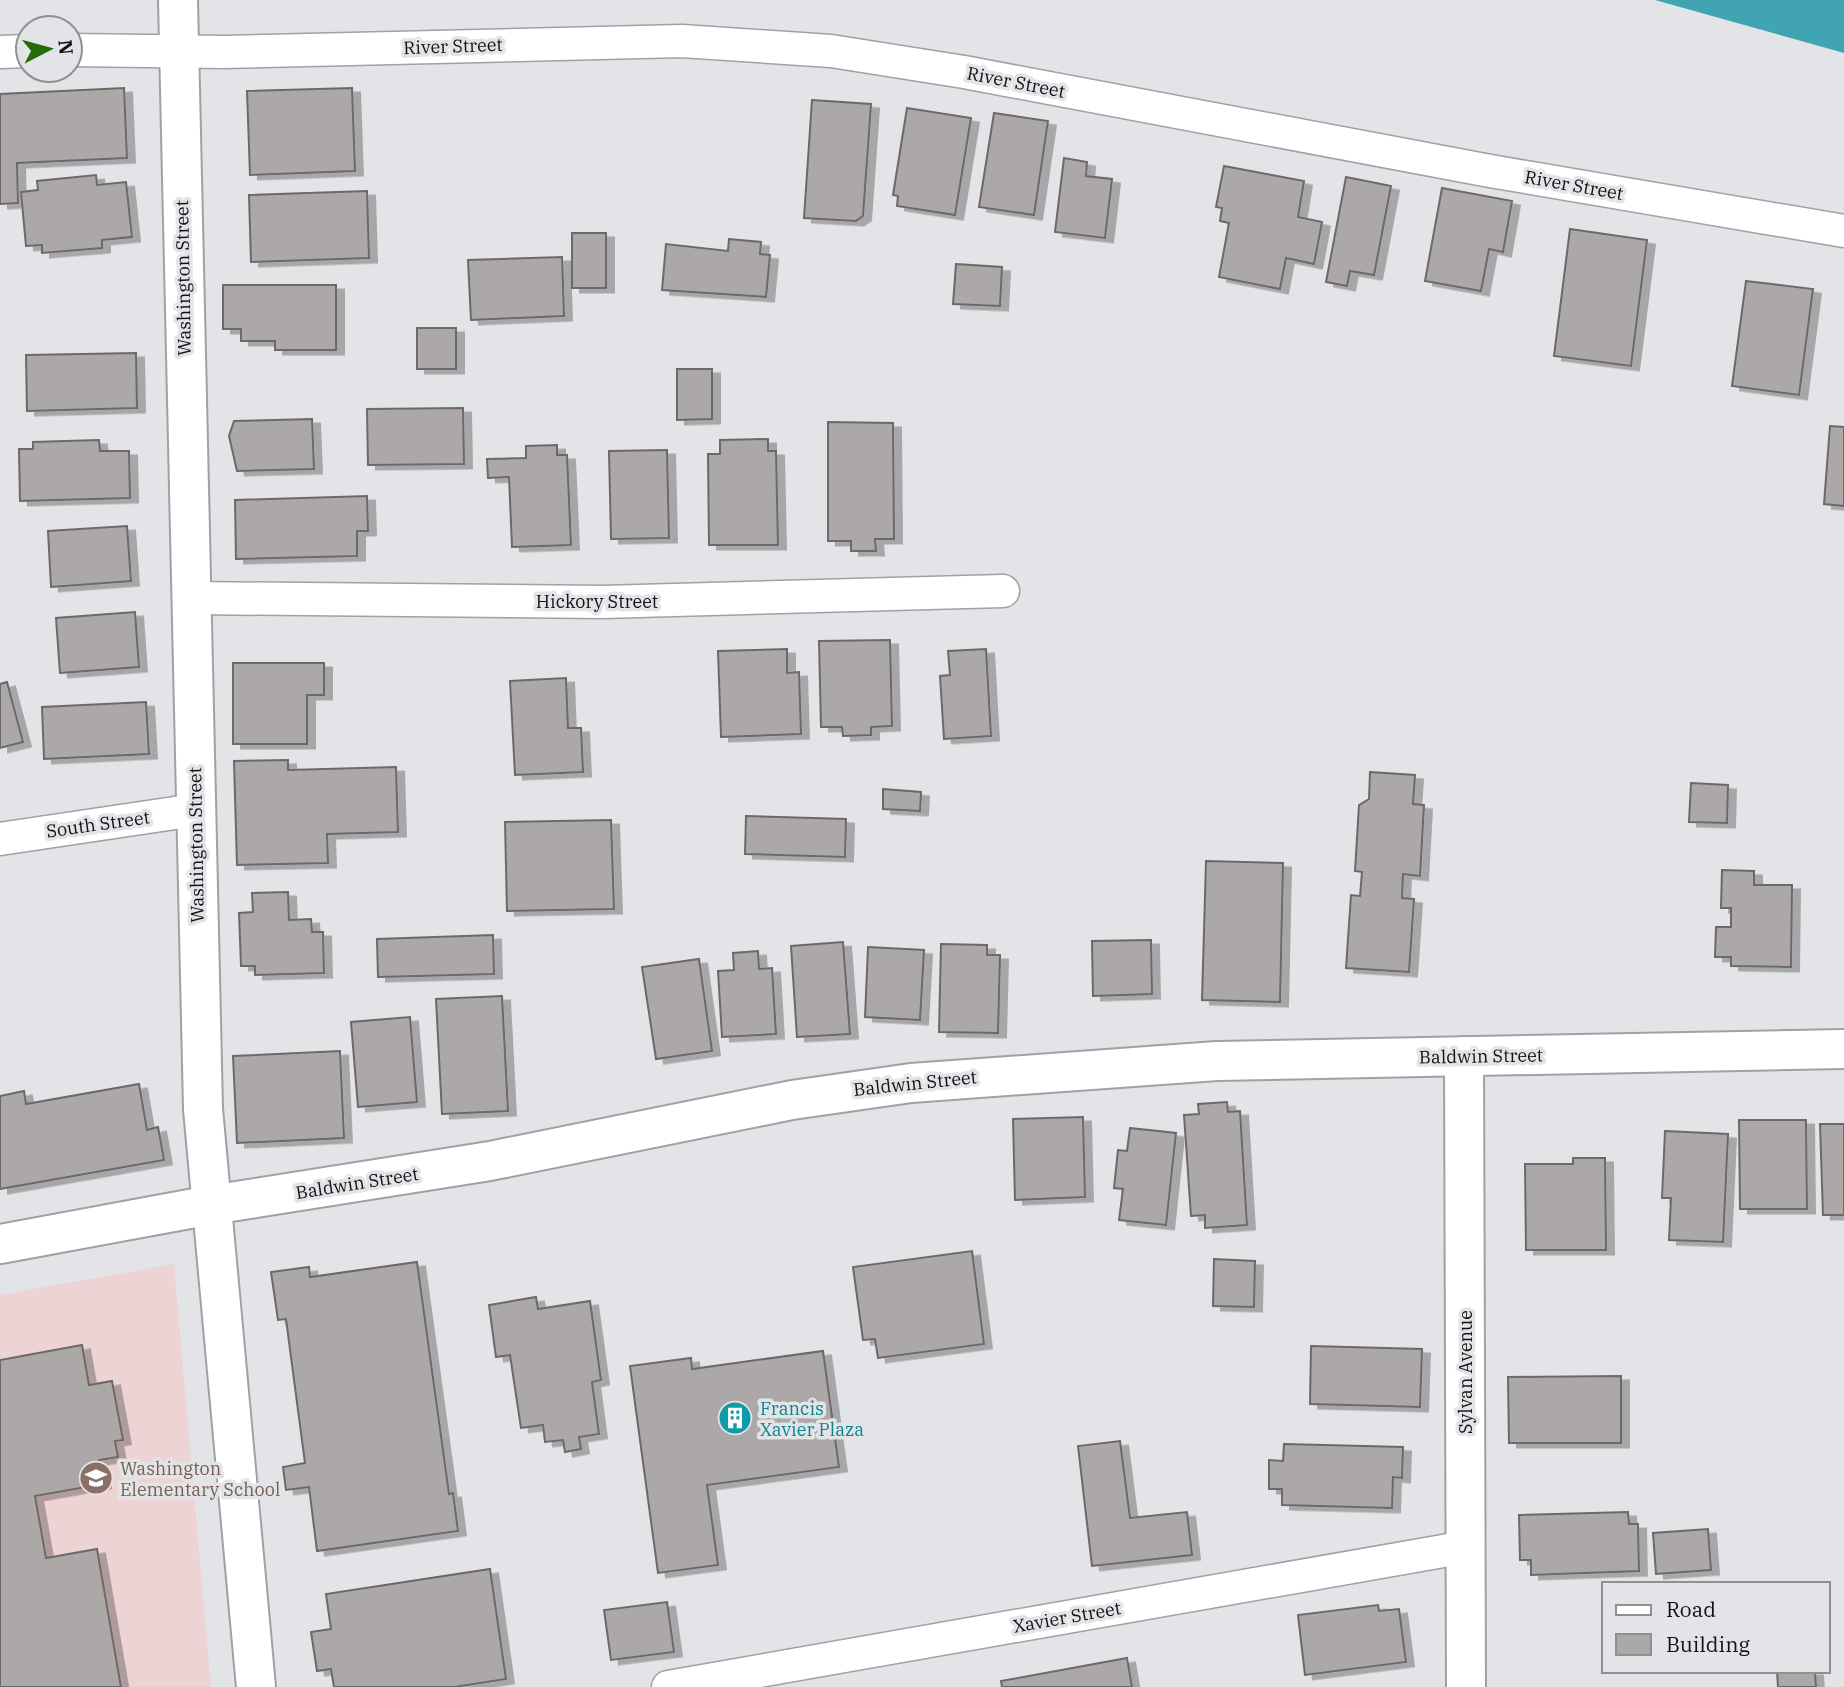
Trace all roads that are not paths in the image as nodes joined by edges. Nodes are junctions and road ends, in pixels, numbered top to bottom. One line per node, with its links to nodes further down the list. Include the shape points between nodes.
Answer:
1 (178, 0): 3 (main road, Washington Street)
2 (84, 50): 3 (street, River Street)
3 (179, 51): 4 (street, River Street, via 682,41 831,51); 6 (main road, Washington Street)
4 (1844, 231)
5 (1003, 591): 6 (street, Hickory Street, via 602,602)
6 (191, 598): 7 (main road, Washington Street)
7 (195, 810): 8 (street, South Street); 11 (main road, Washington Street, via 203,1110)
8 (0, 839)
9 (1844, 1049): 10 (main road, Baldwin Street)
10 (1464, 1056): 11 (main road, Baldwin Street, via 1217,1062 911,1083 792,1100 490,1161); 13 (main road, Sylvan Avenue)
11 (211, 1205): 12 (main road, Baldwin Street); 14 (main road, Washington Street)
12 (0, 1244)
13 (1465, 1547): 15 (street, Xavier Street); 16 (main road, Sylvan Avenue)
14 (256, 1687)
15 (668, 1687)
16 (1466, 1687)

